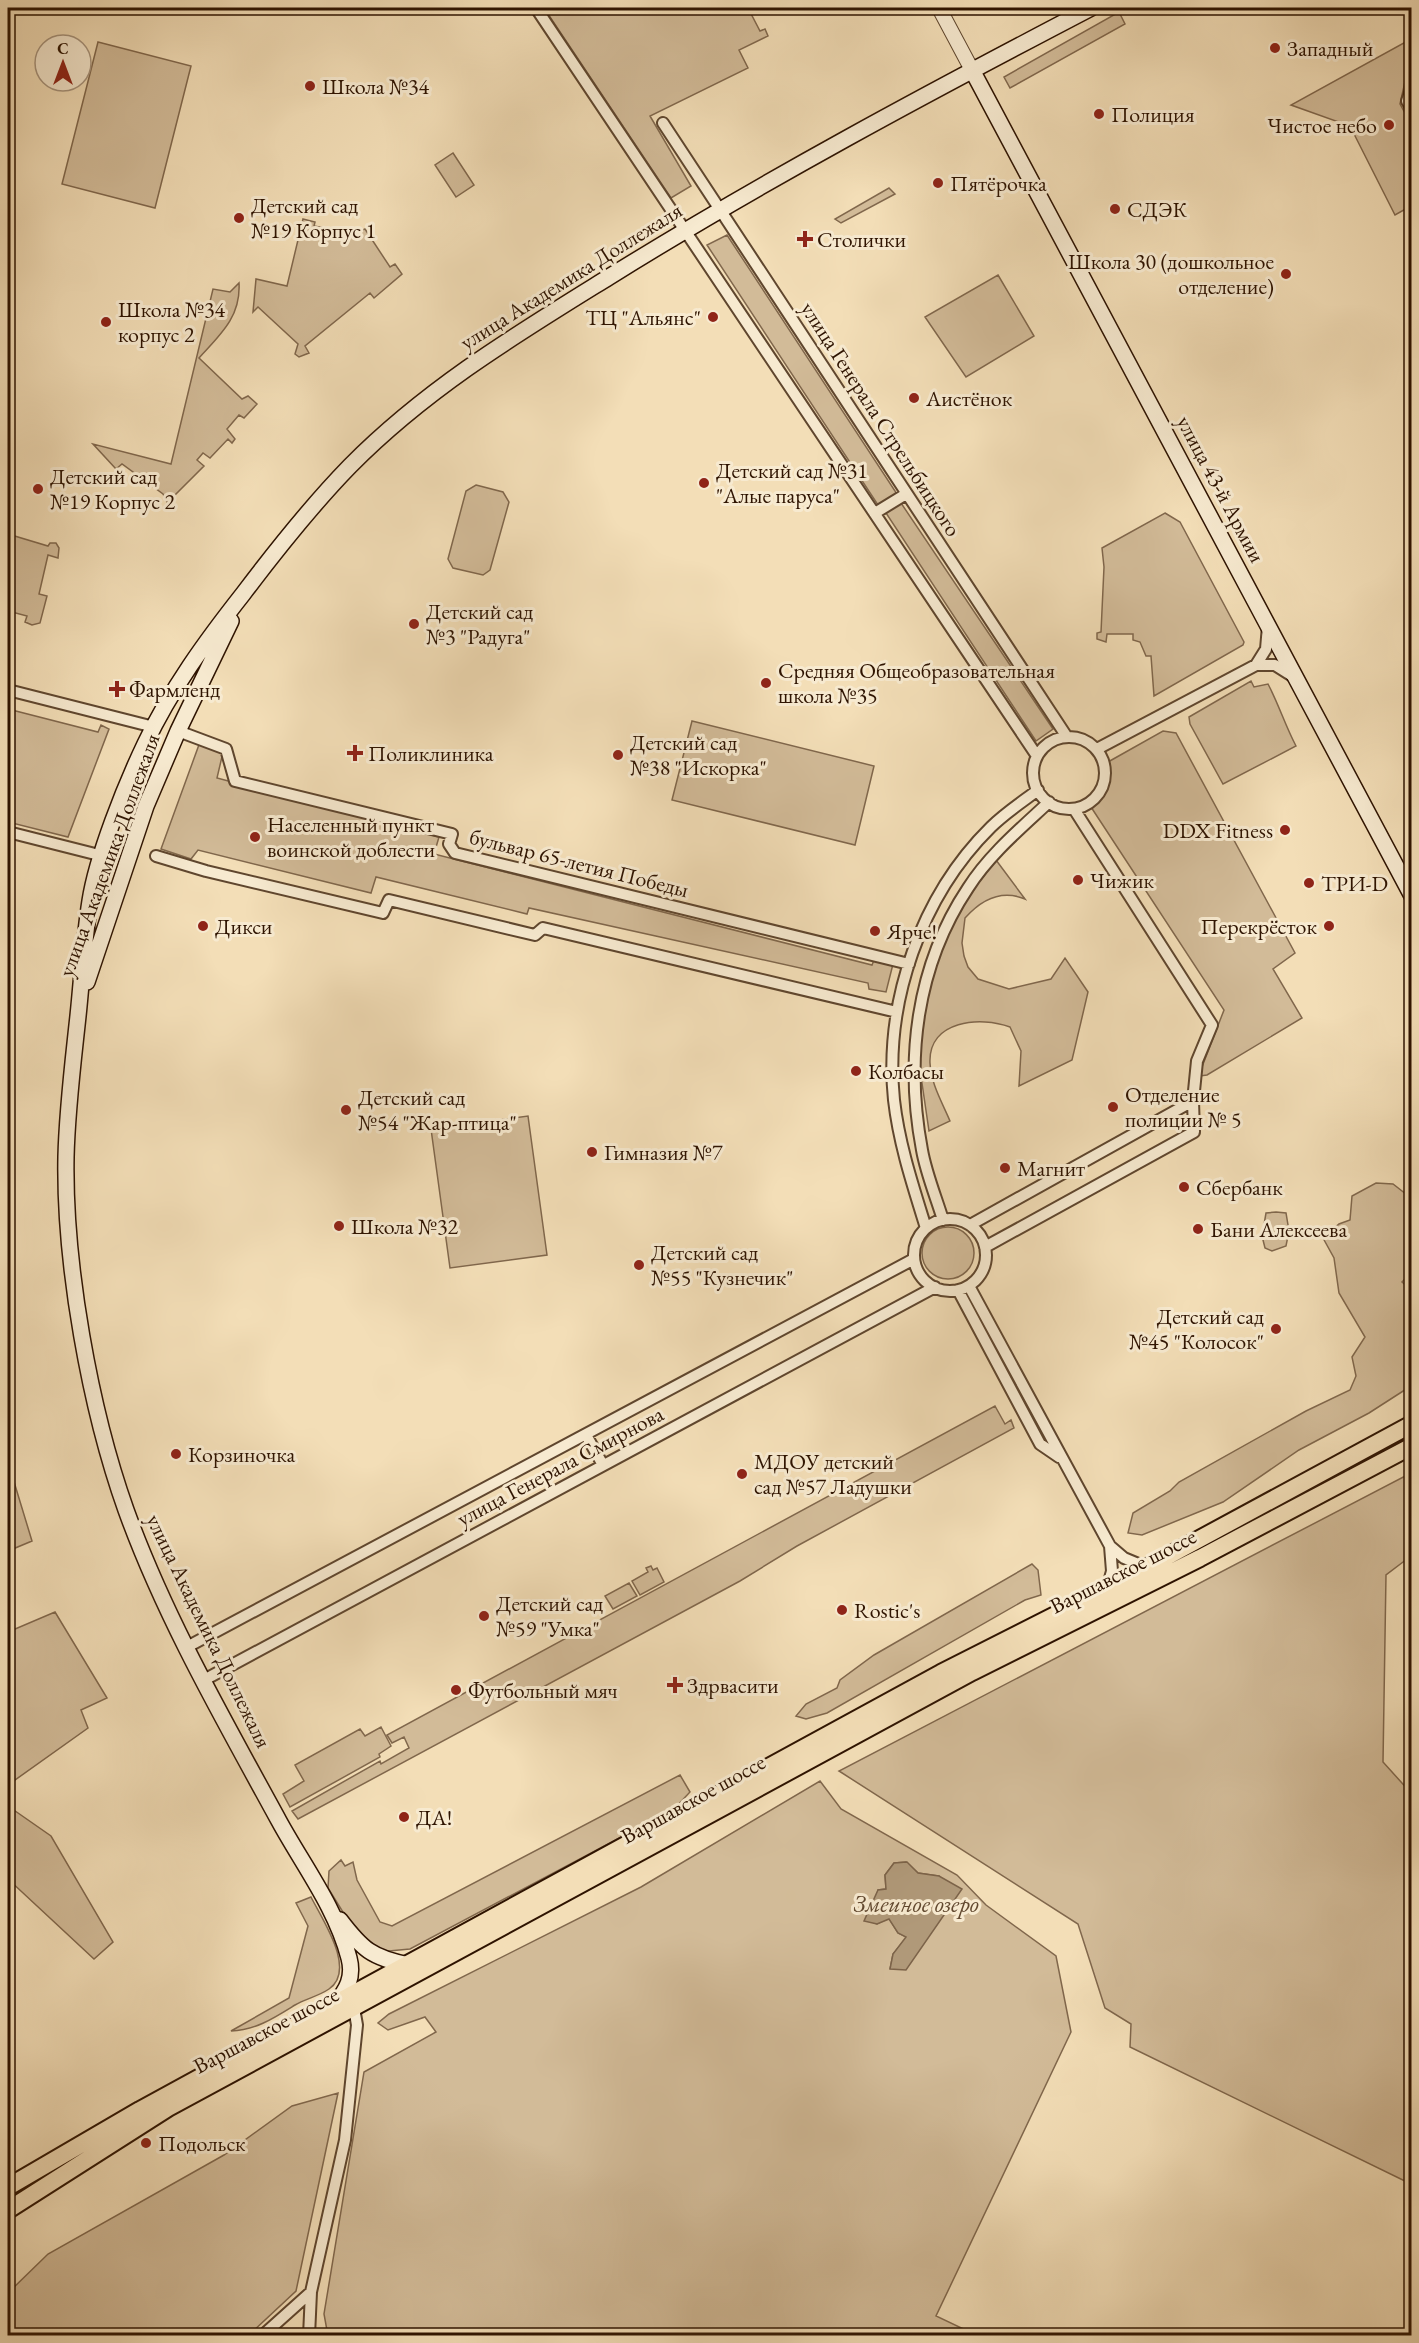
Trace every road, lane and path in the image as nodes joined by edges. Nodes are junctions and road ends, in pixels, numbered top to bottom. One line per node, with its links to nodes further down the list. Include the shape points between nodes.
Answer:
1 (536, 8): 11 (street)
2 (939, 8): 5 (street, улица 43-й Армии)
3 (1090, 8): 4 (main road, улица Академика Доллежаля)
4 (998, 56): 5 (main road, улица Академика Доллежаля); 7 (main road, улица 43-й Армии, via 988,77)
5 (972, 70): 7 (main road, улица 43-й Армии); 10 (main road, улица Академика Доллежаля)
6 (1412, 87): 8 (street, via 1407,101)
7 (990, 104): 15 (main road, улица 43-й Армии)
8 (1412, 109)
9 (663, 123): 10 (street, улица Генерала Стрельбицкого)
10 (720, 210): 11 (main road, улица Академика Доллежаля); 12 (street, улица Генерала Стрельбицкого)
11 (685, 230): 13 (street); 14 (main road, улица Академика Доллежаля, via 515,334 414,407 343,473 293,528)
12 (906, 494): 13 (street); 23 (street, улица Генерала Стрельбицкого)
13 (875, 513): 25 (street)
14 (247, 588): 18 (main road, улица Академика Доллежаля); 20 (main road, улица Академика Доллежаля)
15 (1268, 626): 16 (street, via 1266,649); 17 (main road, улица 43-й Армии)
16 (1256, 665): 17 (street, via 1275,665); 24 (street)
17 (1295, 677): 33 (main road, улица 43-й Армии)
18 (178, 683): 20 (main road, via 190,682); 21 (main road, улица Академика Доллежаля)
19 (8, 690): 21 (street)
20 (197, 691): 22 (main road, улица Академика Доллежаля)
21 (154, 727): 30 (main road, улица Академика Доллежаля)
22 (178, 731): 34 (main road, улица Академика Доллежаля, via 146,806); 37 (street, бульвар 65-летия Победы, via 226,749 235,781 452,834 449,844 454,853)
23 (1067, 737): 24 (street, via 1078,737); 25 (street, via 1049,743)
24 (1097, 749): 28 (street, via 1105,780 1094,799)
25 (1037, 756): 26 (street, via 1034,767)
26 (1038, 790): 27 (street); 35 (street, via 991,826 939,893)
27 (1049, 802): 28 (street); 36 (street, via 985,865 967,888)
28 (1074, 808): 42 (street, via 1212,1025 1197,1061)
29 (8, 832): 30 (street)
30 (103, 856): 32 (main road, улица Академика Доллежаля)
31 (156, 856): 39 (street, via 383,913 389,900 535,935 543,928)
32 (90, 895): 34 (main road, via 101,905); 38 (main road, улица Академика Доллежаля)
33 (1412, 896)
34 (113, 908): 38 (main road, улица Академика Доллежаля)
35 (924, 925): 36 (street); 37 (street)
36 (944, 932): 41 (street, via 924,987)
37 (909, 964): 39 (street)
38 (79, 1007): 59 (main road, улица Академика Доллежаля, via 66,1186 83,1337 103,1433 124,1504)
39 (897, 1012): 40 (street)
40 (894, 1053): 41 (street); 45 (street, via 894,1099 902,1149)
41 (913, 1054): 43 (street, via 922,1152)
42 (1193, 1101): 44 (street); 46 (street, via 1194,1132)
43 (943, 1220): 44 (street); 45 (street)
44 (970, 1225): 46 (street)
45 (926, 1228): 47 (street, via 916,1242)
46 (985, 1247): 48 (street, via 984,1267)
47 (914, 1259): 49 (street, via 918,1271); 53 (street, улица Генерала Смирнова)
48 (969, 1286): 50 (street); 51 (street)
49 (935, 1287): 50 (street); 55 (street, улица Генерала Смирнова)
50 (958, 1290): 51 (street)
51 (1034, 1420): 56 (street, via 1061,1458)
52 (1412, 1424): 57 (main road, Варшавское шоссе)
53 (586, 1435): 55 (street); 59 (street, улица Генерала Смирнова)
54 (1412, 1446): 64 (main road, Варшавское шоссе, via 982,1667)
55 (603, 1465): 60 (street, улица Генерала Смирнова)
56 (1110, 1546): 57 (street, via 1124,1558); 58 (street, via 1112,1571)
57 (1148, 1568): 58 (main road, Варшавское шоссе)
58 (1107, 1589): 62 (main road, Варшавское шоссе, via 941,1673)
59 (187, 1647): 60 (main road, улица Академика Доллежаля)
60 (204, 1680): 61 (main road, улица Академика Доллежаля)
61 (325, 1901): 62 (main road, улица Академика Доллежаля, via 362,1948 387,1961); 63 (main road, улица Академика Доллежаля, via 351,1969 346,1991)
62 (409, 1965): 63 (main road, Варшавское шоссе)
63 (333, 2006): 65 (main road, Варшавское шоссе, via 131,2115)
64 (354, 2008): 66 (main road, Варшавское шоссе, via 159,2113); 67 (street, via 357,2025 345,2140)
65 (8, 2187)
66 (8, 2210)
67 (311, 2292): 68 (street); 69 (street)
68 (262, 2336)
69 (309, 2336)

